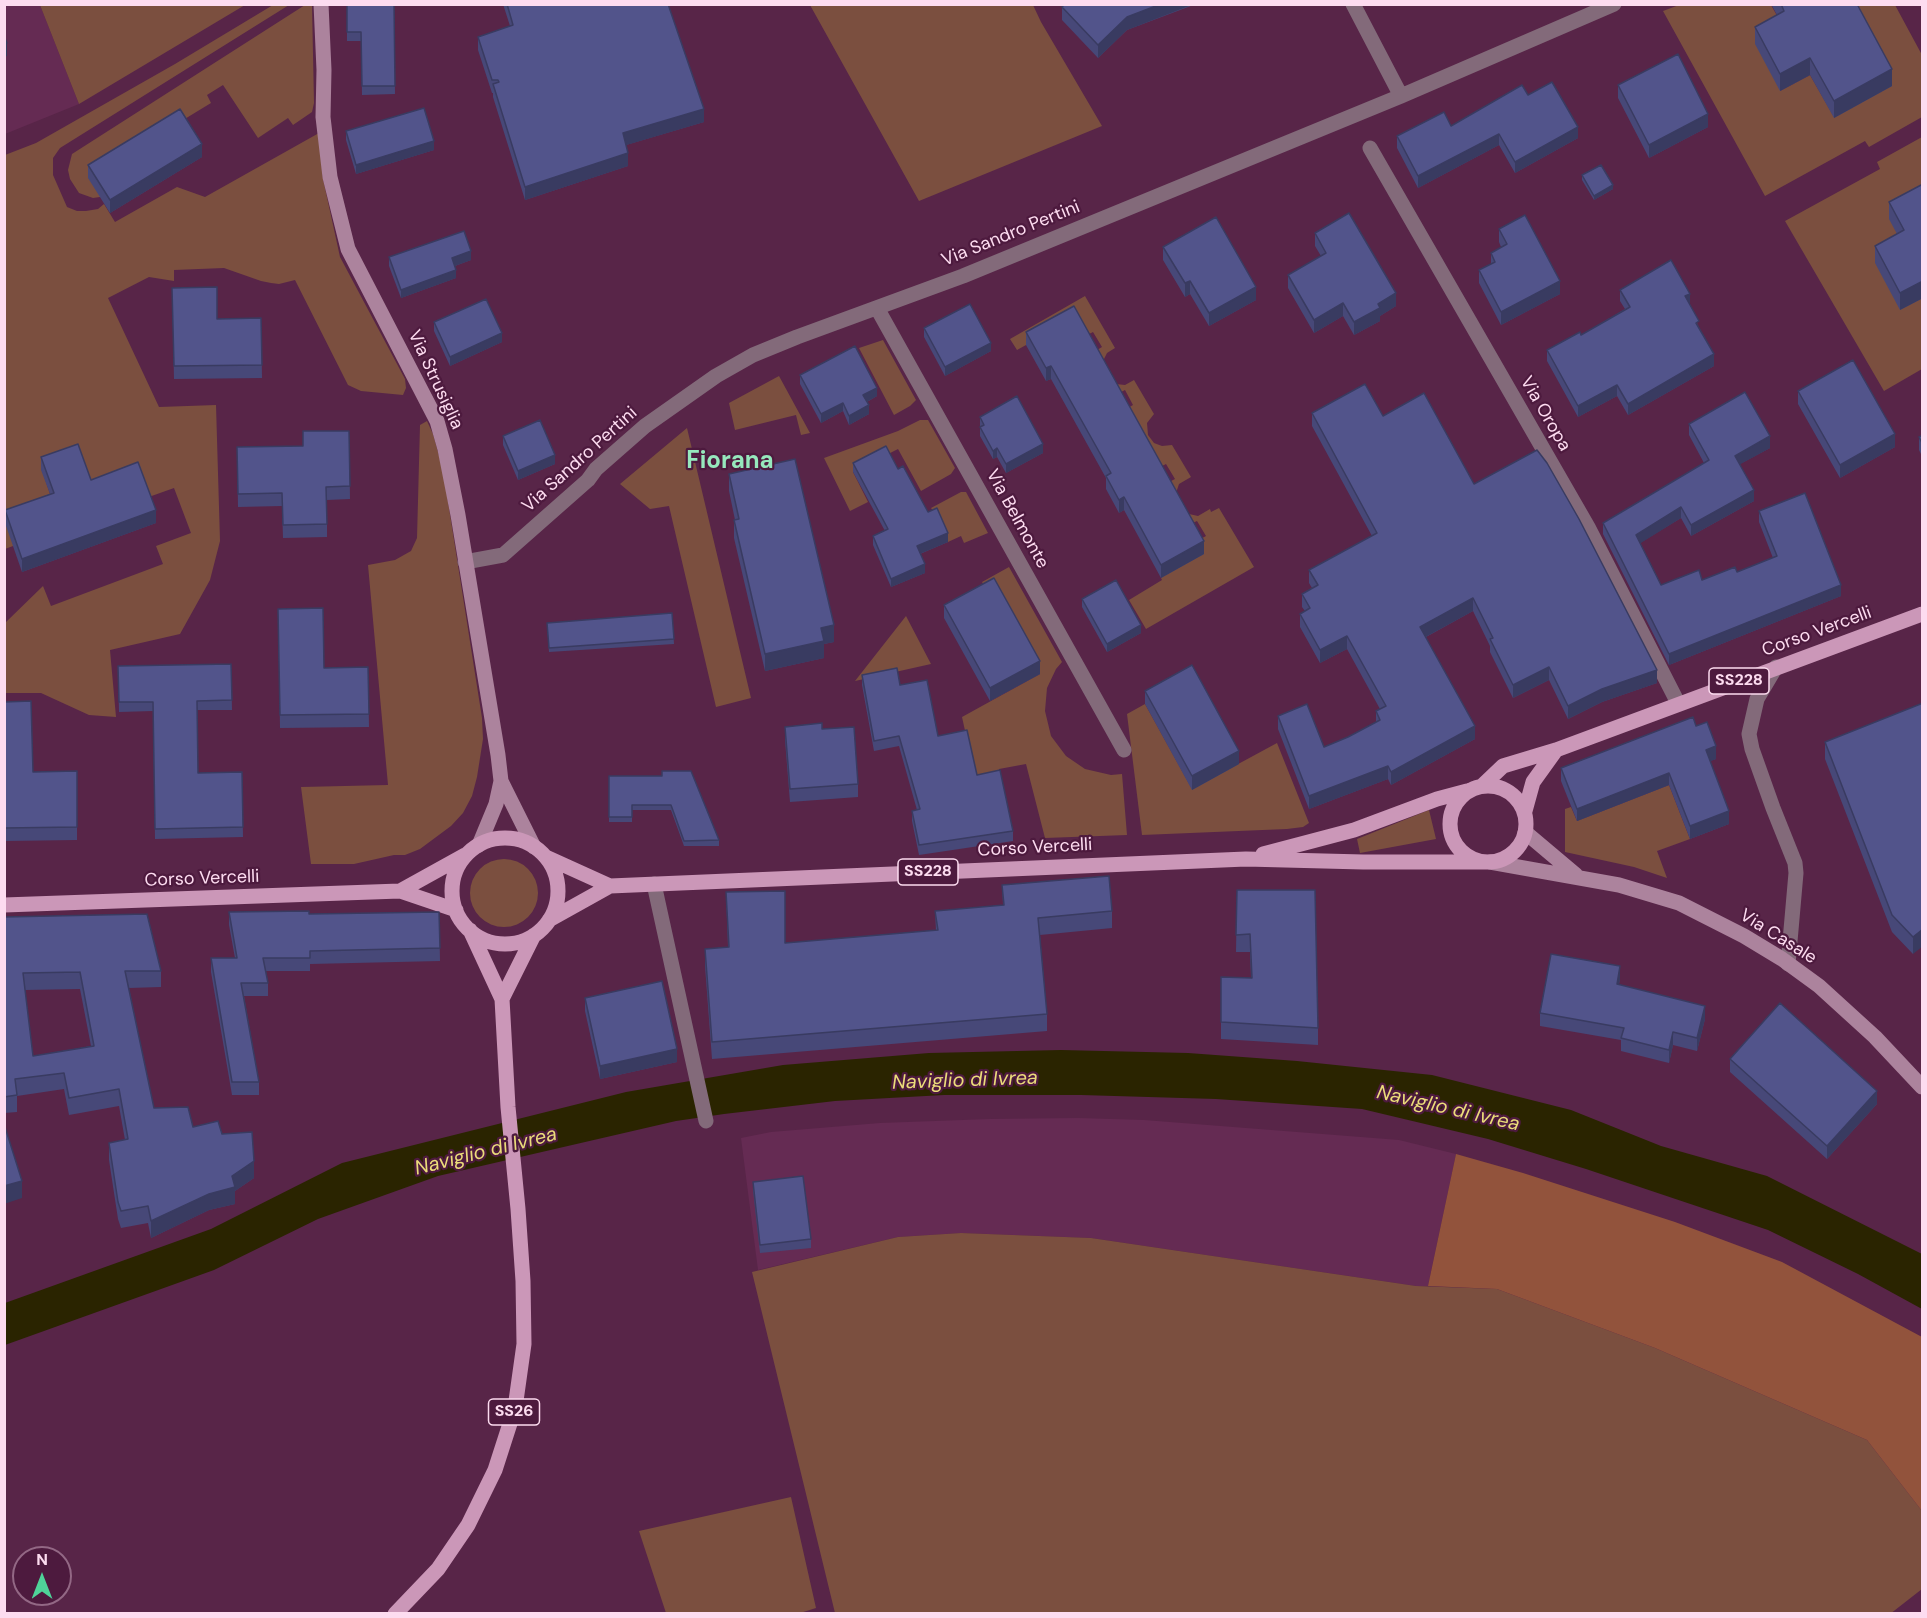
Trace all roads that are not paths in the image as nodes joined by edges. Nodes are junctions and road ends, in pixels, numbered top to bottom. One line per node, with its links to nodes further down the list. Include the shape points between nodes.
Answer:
1 (321, 4): 7 (main road, Via Strusiglia, via 323,117 330,177 348,249 437,421)
2 (1353, 4): 4 (street)
3 (1614, 4): 4 (street, Via Sandro Pertini)
4 (1401, 96): 6 (street, Via Sandro Pertini)
5 (1370, 148): 10 (street, Via Oropa, via 1588,527)
6 (877, 308): 7 (street, Via Sandro Pertini, via 753,355 716,376 645,426 503,555); 11 (street, Via Belmonte)
7 (465, 562): 13 (main road, Via Strusiglia)
8 (1923, 614): 9 (main road, Corso Vercelli / SS228)
9 (1776, 667): 10 (main road, Corso Vercelli / SS228); 30 (street, via 1757,699 1749,734 1795,863)
10 (1678, 703): 12 (main road, Corso Vercelli / SS228)
11 (1124, 750)
12 (1556, 750): 14 (main road, Corso Vercelli / SS228, via 1503,766); 15 (main road, via 1533,782)
13 (501, 781): 17 (main road, Via Strusiglia, via 496,804); 18 (main road, Via Strusiglia)
14 (1478, 787): 15 (main road, via 1496,786 1509,792); 19 (main road, Corso Vercelli / SS228, via 1354,830); 20 (main road, via 1455,804 1450,830 1464,854)
15 (1524, 811): 16 (main road)
16 (1526, 832): 20 (main road, via 1514,852 1504,859); 21 (main road, Via Casale)
17 (473, 850): 18 (main road, via 502,838 519,840); 24 (main road, Corso Vercelli); 26 (main road, via 457,868 454,878 452,895)
18 (540, 852): 23 (main road, Corso Vercelli / SS228); 27 (main road, via 552,867 558,884)
19 (1246, 858): 20 (main road, Corso Vercelli / SS228); 22 (main road, Corso Vercelli / SS228)
20 (1487, 862): 21 (main road, Via Casale)
21 (1579, 877): 30 (main road, Via Casale, via 1679,903)
22 (654, 884): 23 (main road, Corso Vercelli / SS228); 33 (street)
23 (610, 886): 27 (main road, Corso Vercelli / SS228)
24 (400, 891): 25 (main road, Corso Vercelli); 26 (main road, Corso Vercelli)
25 (4, 905)
26 (456, 910): 28 (main road)
27 (549, 920): 29 (main road)
28 (470, 930): 29 (main road, via 483,939 502,944); 31 (main road, SS26)
29 (534, 935): 31 (main road, SS26)
30 (1788, 964): 32 (main road, Via Casale, via 1819,986)
31 (502, 999): 34 (main road, SS26, via 507,1107 523,1281 524,1344 516,1408 495,1470 468,1525 438,1569)
32 (1923, 1087)
33 (706, 1121)
34 (395, 1614)

